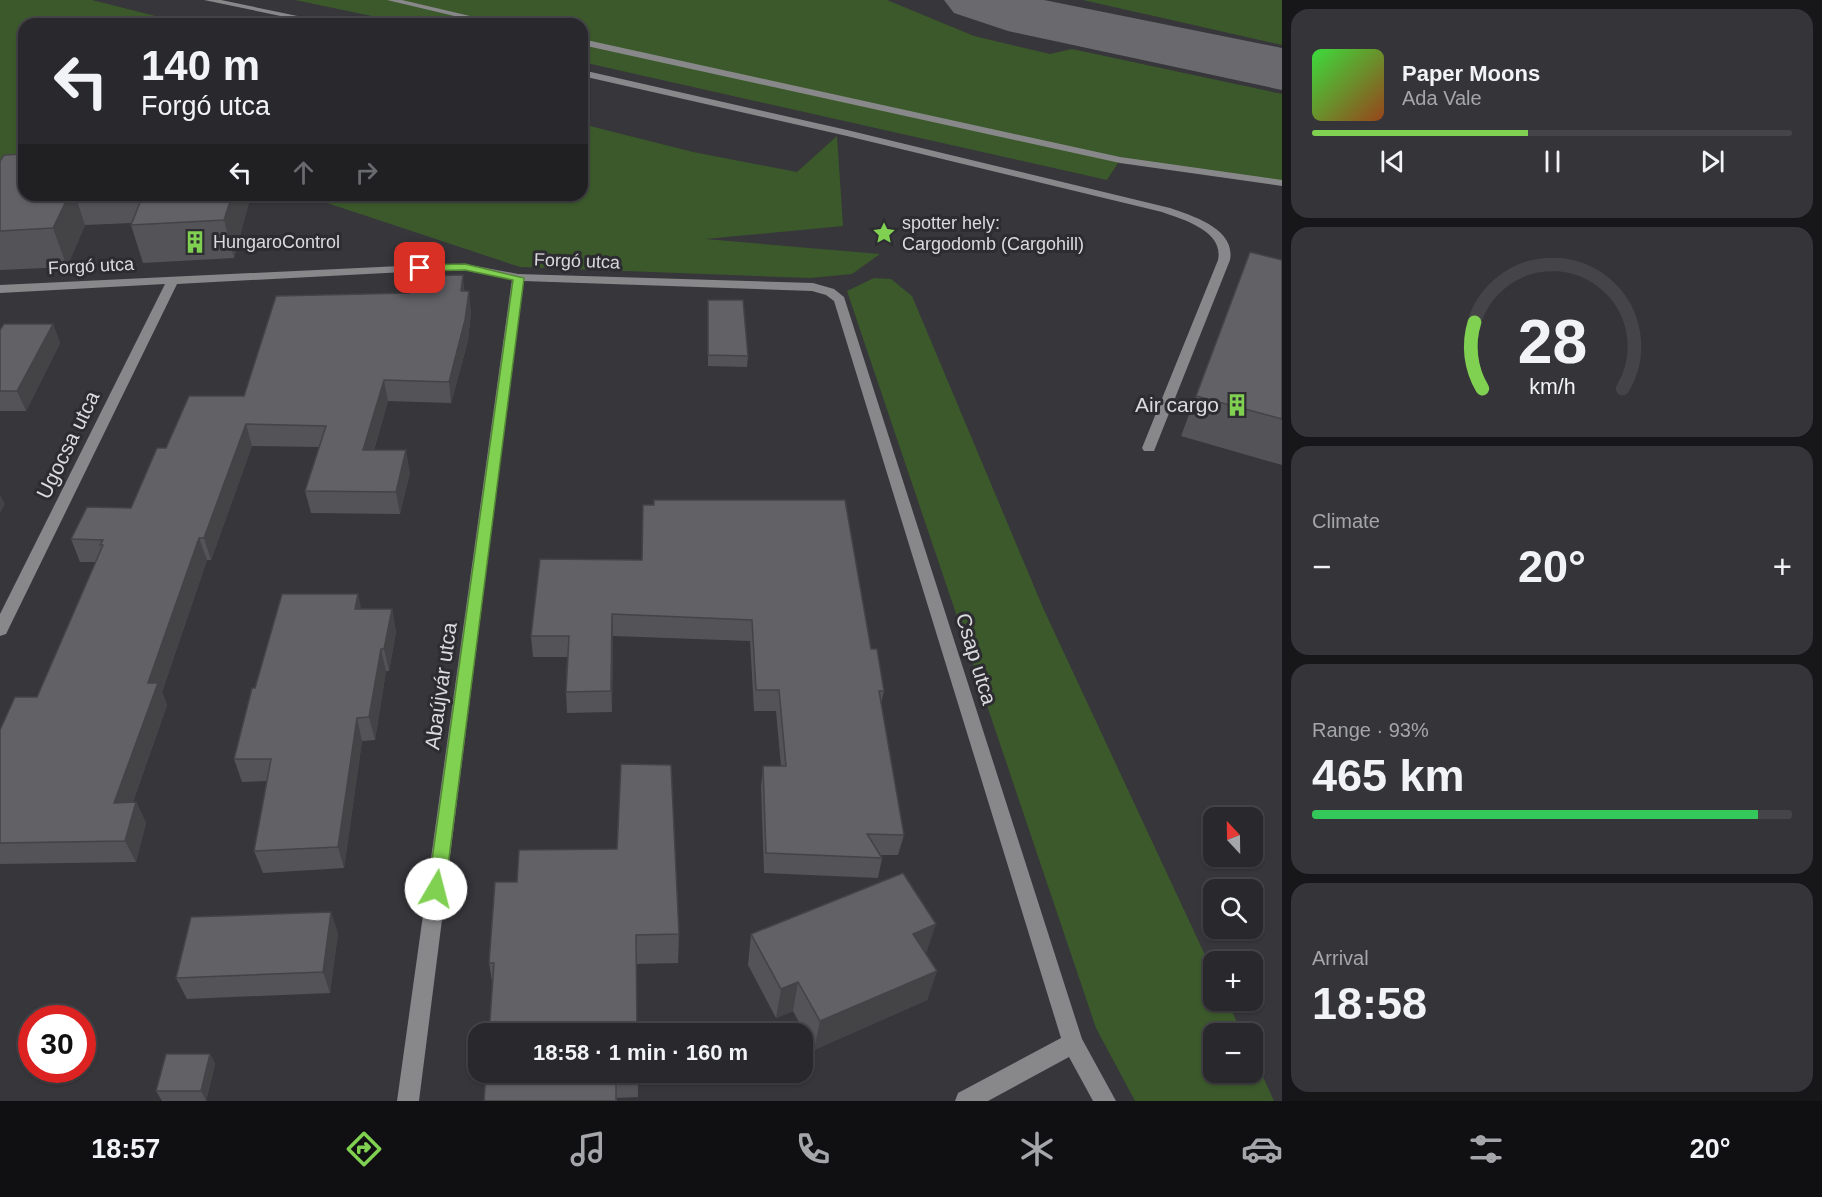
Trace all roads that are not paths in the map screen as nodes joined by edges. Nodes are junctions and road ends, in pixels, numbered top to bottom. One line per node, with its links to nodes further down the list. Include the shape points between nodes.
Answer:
1 (208, 0): 3 (street)
2 (391, 0): 4 (street)
3 (301, 18)
4 (473, 18)
5 (588, 43): 7 (street, via 1120,160)
6 (588, 74): 12 (street, via 1166,210 1207,228 1220,239 1226,252)
7 (1282, 183)
8 (518, 278): 9 (street, Forgó utca, via 465,267 442,267); 11 (street, Forgó utca, via 813,287); 15 (street, Abaújvár utca)
9 (173, 280): 10 (street, Forgó utca); 13 (street, Ugocsa utca)
10 (0, 289)
11 (830, 292): 14 (street, Csap utca, via 840,300)
12 (1149, 448)
13 (0, 630)
14 (1073, 1043): 16 (street); 17 (street, Csap utca)
15 (408, 1101)
16 (966, 1101)
17 (1105, 1101)

